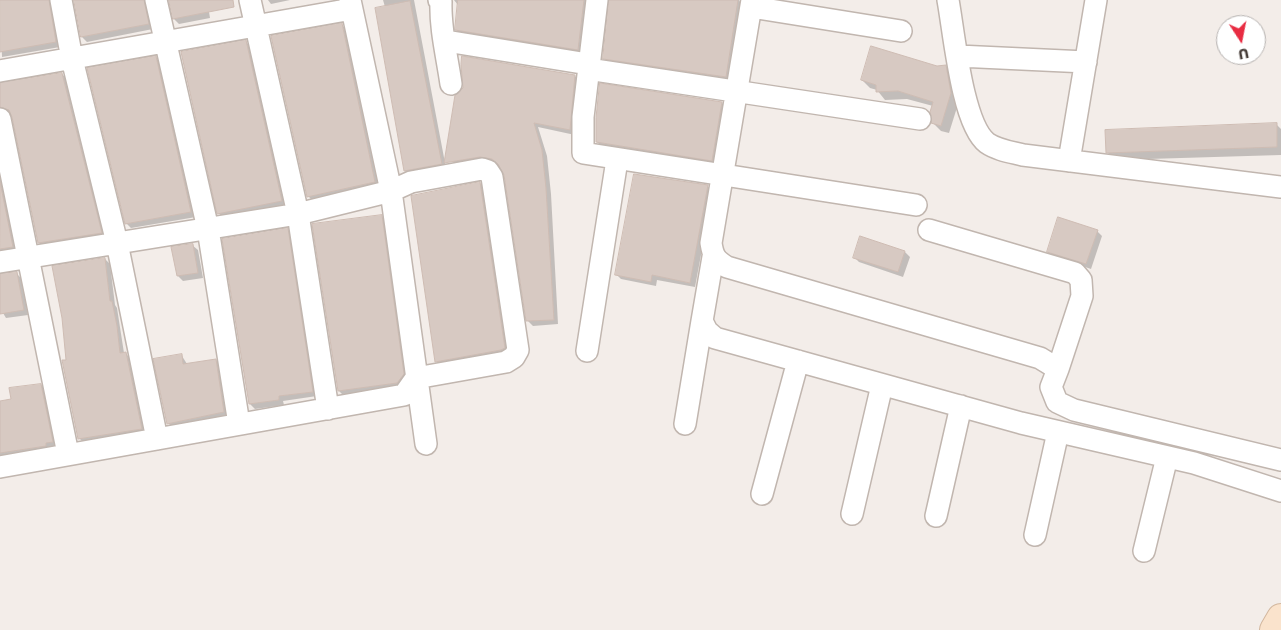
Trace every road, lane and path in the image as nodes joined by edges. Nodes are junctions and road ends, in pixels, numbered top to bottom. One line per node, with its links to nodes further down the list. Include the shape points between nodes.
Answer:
1 (61, 0): 15 (street)
2 (156, 0): 13 (street)
3 (250, 0): 10 (street)
4 (439, 0): 12 (street, via 440,21)
5 (597, 0): 17 (street)
6 (948, 0): 14 (street)
7 (1096, 0): 16 (street)
8 (751, 3): 11 (street); 20 (street)
9 (351, 5): 10 (street); 27 (street)
10 (257, 27): 13 (street); 29 (street)
11 (901, 32)
12 (446, 41): 17 (street); 19 (street)
13 (165, 42): 15 (street); 30 (street)
14 (958, 56): 16 (street); 24 (street, via 969,115 986,142 1023,155)
15 (72, 58): 18 (street); 32 (street)
16 (1086, 62): 24 (street)
17 (588, 67): 20 (street); 23 (street, via 583,153)
18 (0, 71)
19 (451, 84)
20 (738, 92): 22 (street); 25 (street)
21 (0, 119): 33 (street)
22 (920, 119)
23 (617, 160): 25 (street); 37 (street)
24 (1069, 161): 26 (street)
25 (723, 175): 28 (street); 34 (street, via 711,243)
26 (1281, 187)
27 (391, 191): 29 (street); 40 (street); 40 (street, via 411,182 474,169 488,171 492,177 518,350 506,362)
28 (916, 205)
29 (298, 214): 30 (street); 43 (street)
30 (208, 229): 32 (street); 44 (street)
31 (929, 230): 39 (street, via 1075,272 1081,280 1082,296)
32 (117, 243): 33 (street); 47 (street)
33 (26, 256): 35 (street); 49 (street)
34 (713, 256): 36 (street); 39 (street, via 727,267 1016,349)
35 (0, 262)
36 (702, 321): 38 (street, via 707,332 715,338); 45 (street)
37 (587, 351)
38 (798, 361): 41 (street); 54 (street)
39 (1058, 369): 51 (street, via 1051,387 1057,402 1074,410)
40 (416, 378): 43 (street, via 404,395); 48 (street)
41 (882, 385): 42 (street); 55 (street)
42 (961, 406): 46 (street); 56 (street)
43 (328, 409): 44 (street)
44 (239, 424): 47 (street)
45 (685, 424)
46 (1058, 432): 50 (street); 57 (street)
47 (157, 439): 49 (street)
48 (426, 444)
49 (68, 454): 52 (street)
50 (1167, 456): 53 (street); 58 (street)
51 (1281, 460)
52 (0, 466)
53 (1281, 491)
54 (762, 494)
55 (852, 514)
56 (936, 516)
57 (1035, 535)
58 (1144, 551)
59 (1281, 618): 60 (street)
60 (1274, 630)

